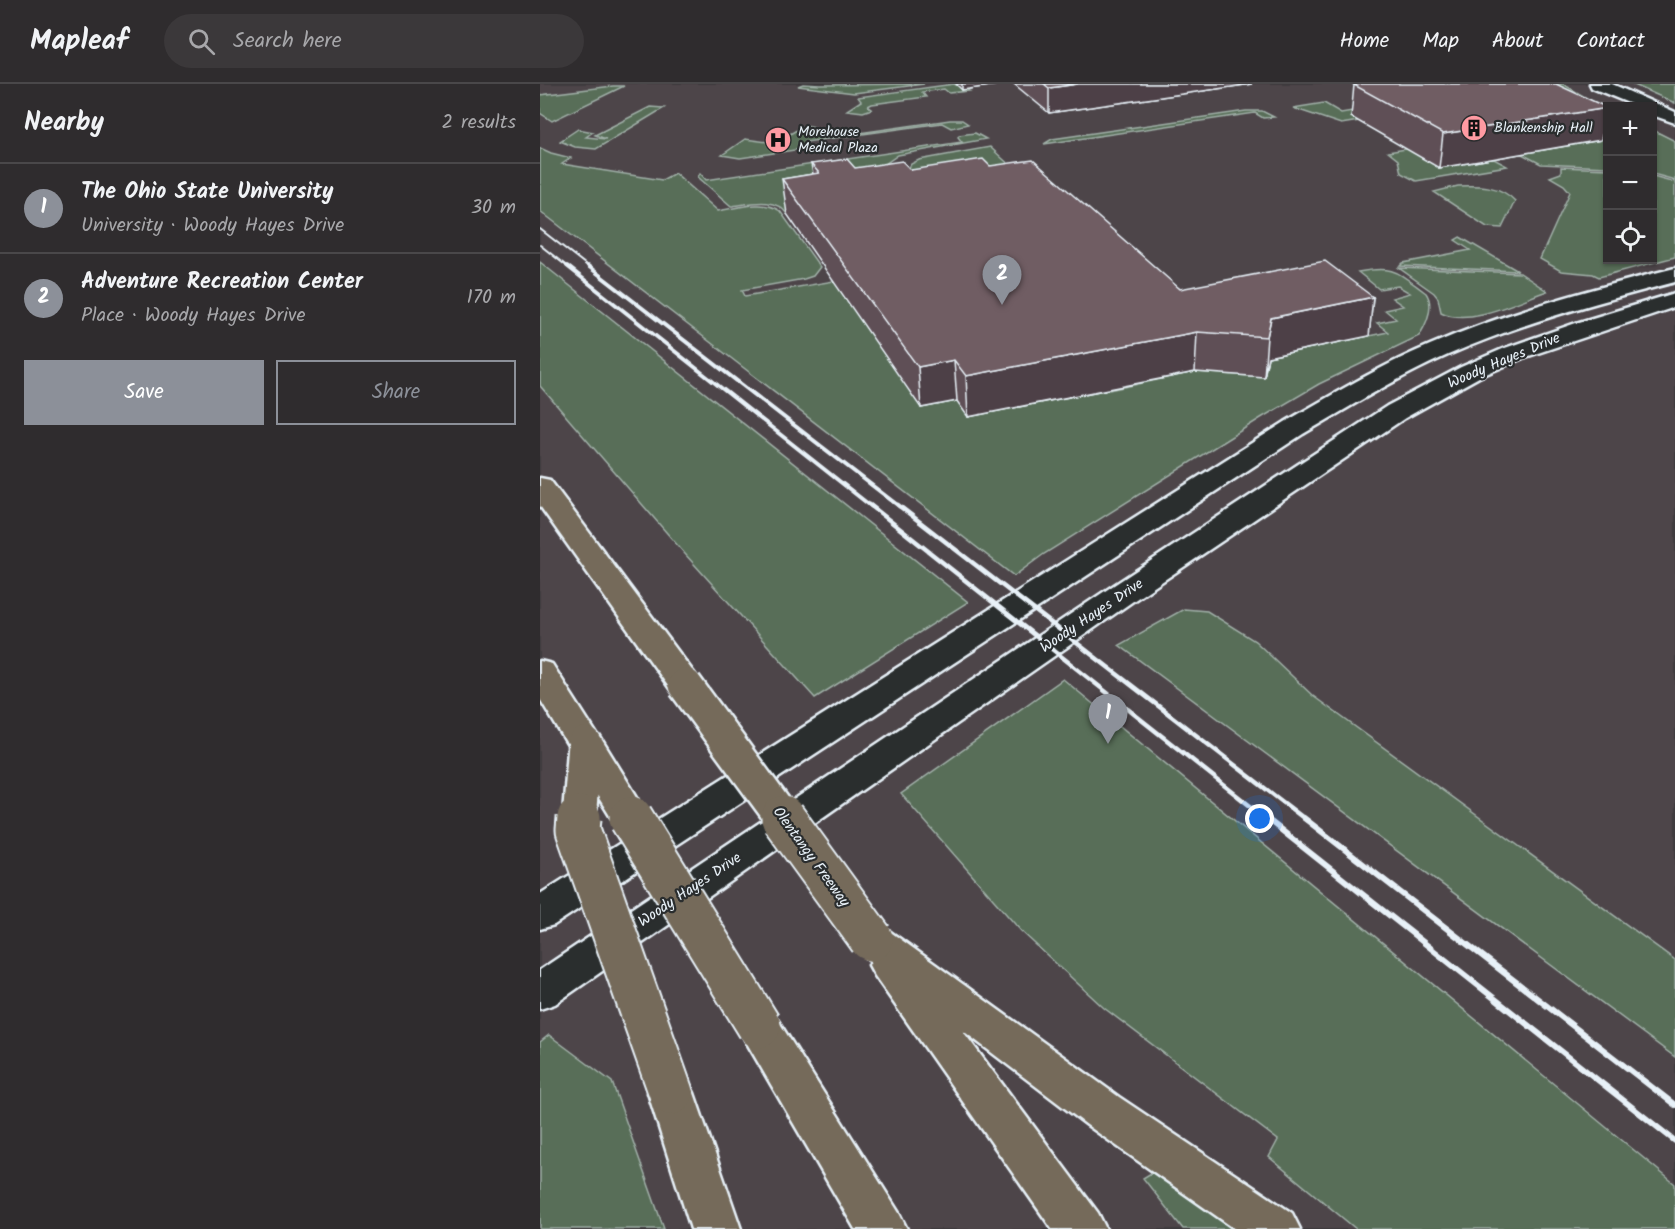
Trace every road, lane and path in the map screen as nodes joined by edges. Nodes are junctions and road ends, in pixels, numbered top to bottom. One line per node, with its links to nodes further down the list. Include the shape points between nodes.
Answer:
1 (1598, 84): 2 (street)
2 (1639, 102)
3 (1657, 110): 4 (street)
4 (1675, 118)
5 (1675, 275): 10 (street, Woody Hayes Drive, via 1511,323 1439,351 1366,386 1294,428)
6 (1675, 300): 12 (street, Woody Hayes Drive, via 1515,353 1396,412)
7 (540, 486): 11 (highway, Olentangy Freeway, bridge)
8 (540, 671): 9 (highway)
9 (585, 744): 13 (highway, bridge, via 579,830); 14 (highway, bridge)
10 (540, 914)
11 (871, 939): 15 (highway, Olentangy Freeway); 16 (highway, via 1103,1111)
12 (540, 992)
13 (716, 1229)
14 (882, 1229)
15 (1081, 1229)
16 (1275, 1229)

